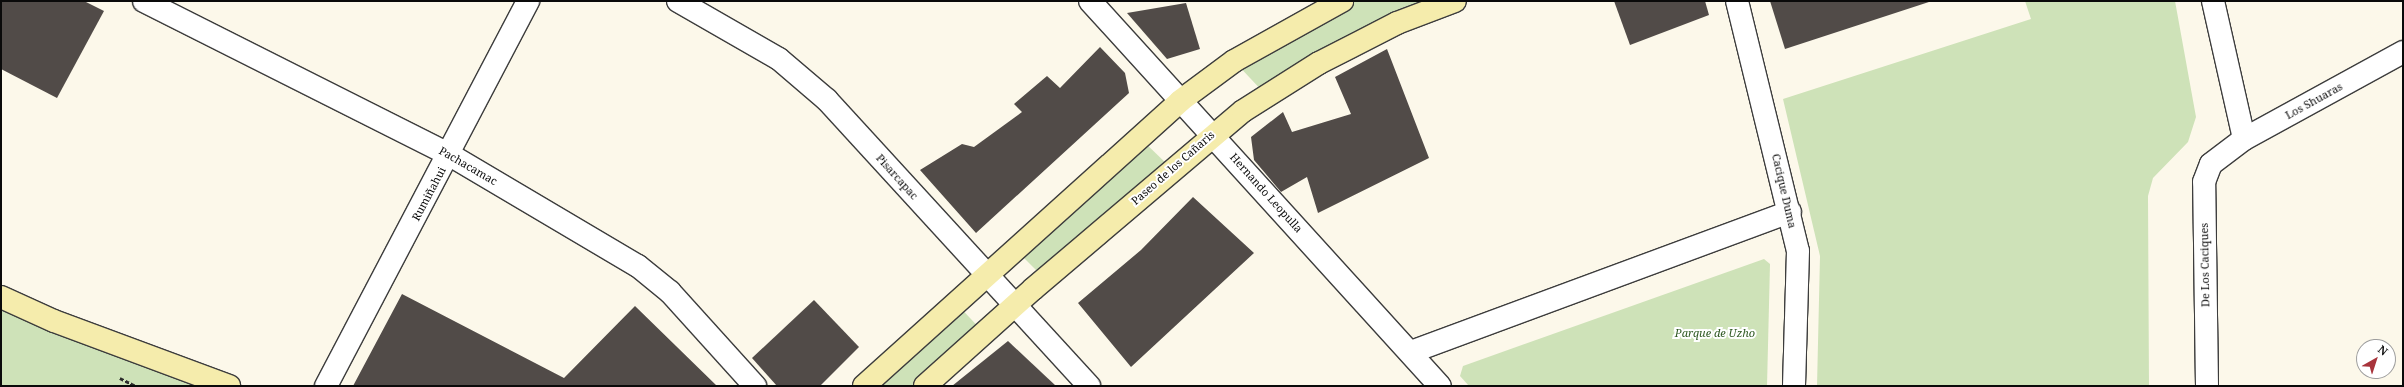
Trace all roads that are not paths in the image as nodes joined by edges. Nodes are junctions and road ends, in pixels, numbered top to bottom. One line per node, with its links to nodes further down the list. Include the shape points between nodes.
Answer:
1 (144, 1): 14 (street, Pachacamac)
2 (528, 1): 14 (street, Rumiñahui)
3 (678, 1): 16 (street, Pisarcapac, via 779,59 827,100)
4 (1090, 1): 10 (street, Hernando Leopulla)
5 (1342, 1): 10 (main road, via 1234,61)
6 (1454, 1): 11 (main road, Paseo de los Cañaris, via 1397,23 1319,63)
7 (1738, 1): 15 (street, Cacique Duma)
8 (2213, 1): 12 (street)
9 (2403, 52): 12 (street, Los Shuaras)
10 (1180, 101): 11 (street, Hernando Leopulla); 16 (main road)
11 (1212, 135): 18 (main road, Paseo de los Cañaris); 19 (street, Hernando Leopulla)
12 (2244, 139): 13 (street, Los Shuaras)
13 (2225, 152): 28 (street, De Los Caciques, via 2212,164 2204,182)
14 (450, 155): 21 (street, Rumiñahui); 22 (street, Pachacamac, via 638,266 670,292)
15 (1790, 212): 19 (street); 27 (street, Cacique Duma, via 1798,250)
16 (986, 276): 18 (street, Pisarcapac); 23 (main road)
17 (1, 296): 20 (main road, via 54,321)
18 (1013, 307): 24 (main road, Paseo de los Cañaris); 25 (street, Pisarcapac)
19 (1411, 352): 26 (street, Hernando Leopulla)
20 (229, 386)
21 (326, 386)
22 (755, 386)
23 (864, 386)
24 (925, 386)
25 (1089, 386)
26 (1440, 386)
27 (1794, 386)
28 (2207, 386)

